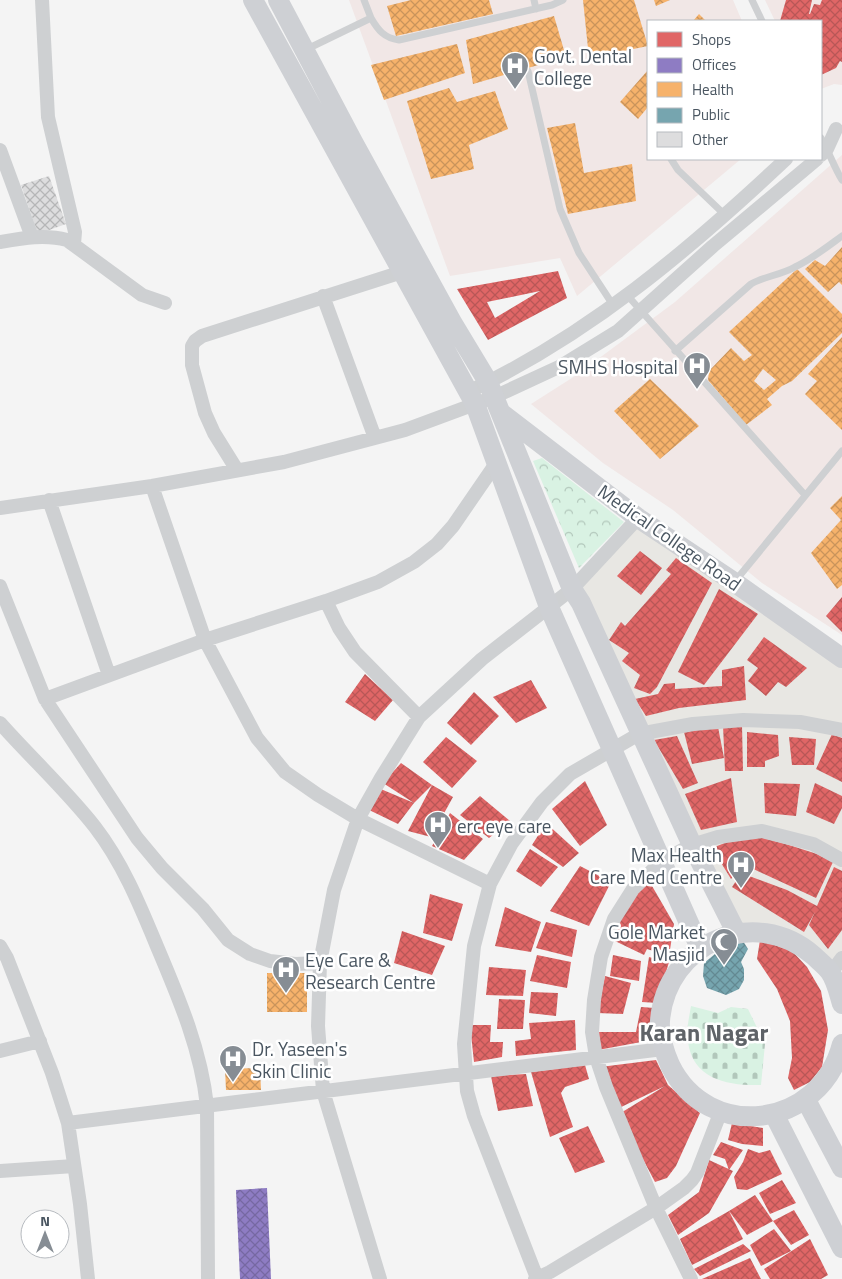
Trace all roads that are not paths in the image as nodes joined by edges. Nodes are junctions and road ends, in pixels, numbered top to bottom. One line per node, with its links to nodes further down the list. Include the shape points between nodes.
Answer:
1 (42, 0): 25 (street, via 48,117 75,232)
2 (253, 0): 26 (main road)
3 (278, 0): 11 (main road)
4 (364, 0): 9 (lane)
5 (534, 0): 8 (lane)
6 (563, 0): 8 (lane)
7 (752, 0): 10 (lane)
8 (536, 9): 9 (lane, via 399,40 385,36)
9 (371, 18): 11 (lane)
10 (762, 20)
11 (304, 50): 33 (main road)
12 (528, 71): 30 (lane, via 560,209 579,254)
13 (839, 127): 14 (street); 15 (street)
14 (822, 131)
15 (823, 148): 20 (lane)
16 (0, 150): 23 (street)
17 (672, 160): 21 (lane)
18 (785, 160): 21 (street)
19 (816, 160): 31 (street)
20 (842, 180)
21 (725, 215): 27 (street)
22 (842, 236): 32 (lane, via 813,258 751,284)
23 (32, 237): 24 (street); 25 (street, via 57,237)
24 (0, 242)
25 (74, 244): 29 (street, via 142,294)
26 (402, 272): 28 (street); 34 (main road)
27 (627, 295): 30 (street); 31 (lane)
28 (324, 296): 35 (street); 38 (street, via 202,336 192,346 192,365 205,413)
29 (165, 303)
30 (613, 305): 33 (street, via 570,335)
31 (640, 312): 32 (lane); 33 (street, via 618,331 576,357)
32 (675, 351): 40 (lane)
33 (494, 397): 34 (street); 43 (main road, Medical College Road); 46 (main road)
34 (471, 398): 35 (street, via 405,430); 37 (main road)
35 (375, 438): 38 (street, via 284,462)
36 (842, 451): 40 (lane)
37 (496, 462): 47 (street, via 437,544 414,562 378,582); 48 (main road)
38 (237, 470): 39 (street)
39 (152, 486): 41 (street); 49 (street)
40 (804, 495): 44 (lane)
41 (48, 500): 42 (street); 51 (street)
42 (0, 508)
43 (638, 518): 44 (main road, Medical College Road); 46 (street)
44 (734, 582): 50 (main road, Medical College Road)
45 (0, 586): 52 (street)
46 (572, 589): 48 (street); 56 (main road)
47 (326, 601): 49 (street); 53 (street, via 355,652)
48 (549, 607): 53 (street, via 482,658); 57 (main road)
49 (205, 640): 51 (street); 58 (street, via 257,738 285,772)
50 (842, 658)
51 (109, 675): 52 (street)
52 (45, 699): 66 (street, via 137,838 228,940 250,954 270,961)
53 (419, 717): 58 (street)
54 (0, 723): 77 (street, via 78,806 118,861 192,1033)
55 (842, 730): 56 (street, via 800,722 743,720 693,724)
56 (640, 734): 57 (street); 59 (main road)
57 (611, 749): 61 (main road); 62 (street, via 570,774 542,802 512,843)
58 (358, 819): 62 (street); 66 (street, via 334,890)
59 (692, 845): 60 (street, via 718,837 762,831 813,844); 61 (street); 63 (main road)
60 (842, 860)
61 (662, 861): 65 (main road); 73 (street, via 633,889 614,919 601,957 592,1032)
62 (490, 884): 74 (street, via 474,946 464,1044)
63 (737, 934): 65 (main road); 67 (main road, via 760,933 783,938)
64 (0, 948): 69 (street)
65 (700, 948): 70 (main road, via 676,972 664,996 660,1022)
66 (320, 963): 75 (street, via 318,1026)
67 (836, 965): 68 (main road)
68 (842, 1004)
69 (40, 1041): 71 (street); 80 (street)
70 (663, 1049): 73 (street); 78 (main road, via 676,1078 699,1100)
71 (0, 1051)
72 (841, 1055): 76 (main road, via 825,1082)
73 (596, 1057): 74 (street); 84 (street)
74 (465, 1074): 75 (street); 87 (street, via 474,1116)
75 (323, 1091): 77 (street); 90 (street)
76 (806, 1100): 79 (main road); 82 (main road)
77 (207, 1106): 80 (street); 89 (street)
78 (720, 1111): 79 (main road, via 751,1117); 84 (street, via 692,1180)
79 (774, 1114): 85 (main road)
80 (68, 1123): 81 (street)
81 (74, 1166): 83 (street); 88 (street)
82 (842, 1168)
83 (0, 1171)
84 (656, 1208): 86 (street); 91 (street)
85 (842, 1248)
86 (551, 1276): 87 (street)
87 (536, 1278)
88 (88, 1279)
89 (208, 1279)
90 (380, 1279)
91 (691, 1279)

